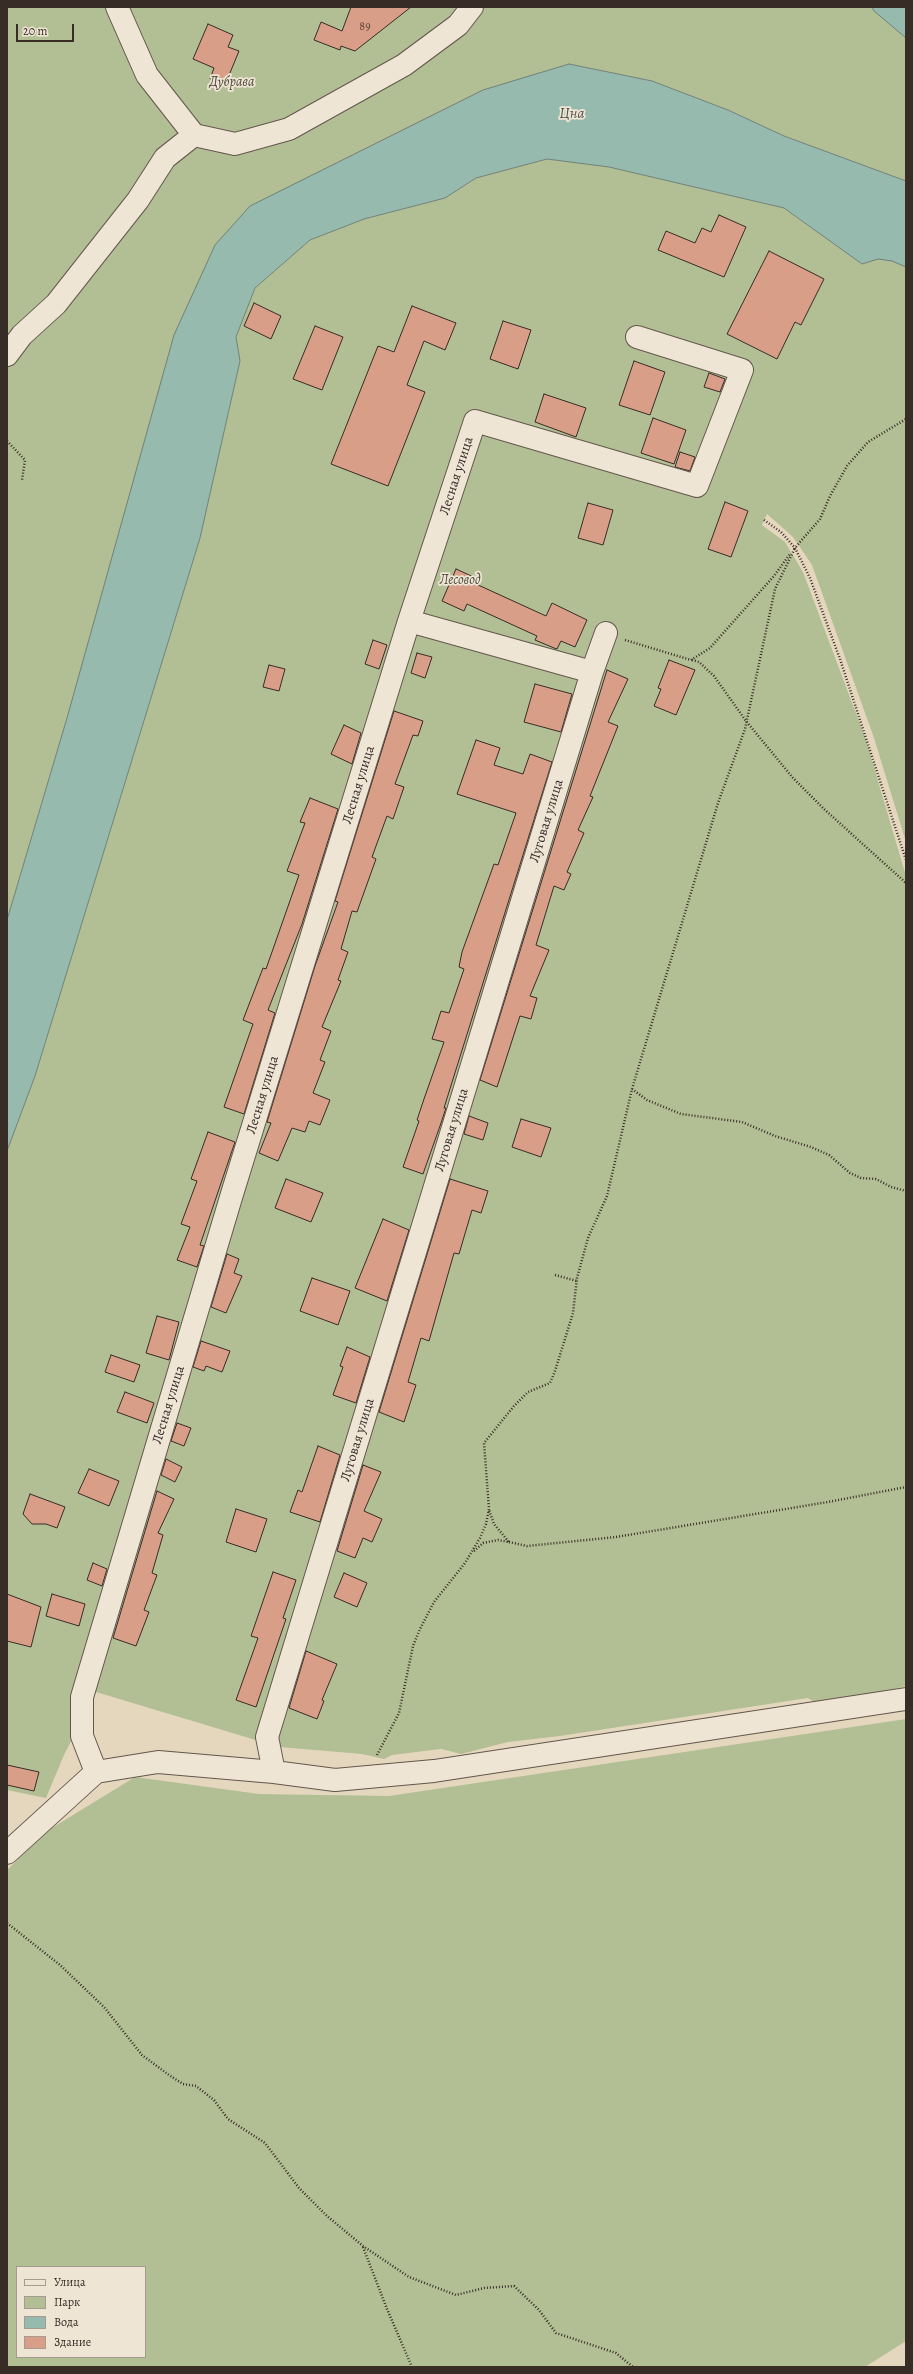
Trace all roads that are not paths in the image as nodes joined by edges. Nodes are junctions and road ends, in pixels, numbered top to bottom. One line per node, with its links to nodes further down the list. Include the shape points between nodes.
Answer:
1 (117, 7): 3 (street, via 147,75)
2 (472, 7): 3 (street, via 458,25 404,65 289,129 236,144)
3 (194, 135): 5 (street, via 165,158 138,200 56,304 22,335)
4 (637, 337): 6 (street, Лесная улица, via 742,370 697,486 475,421)
5 (7, 356)
6 (410, 621): 8 (street); 10 (street, Лесная улица, via 234,1187 82,1697 82,1736)
7 (606, 633): 8 (street, Луговая улица)
8 (592, 672): 11 (street, Луговая улица, via 267,1737)
9 (906, 1699): 11 (street, via 434,1771 335,1780)
10 (96, 1772): 11 (street, via 158,1762); 12 (street)
11 (274, 1772)
12 (7, 1853)

